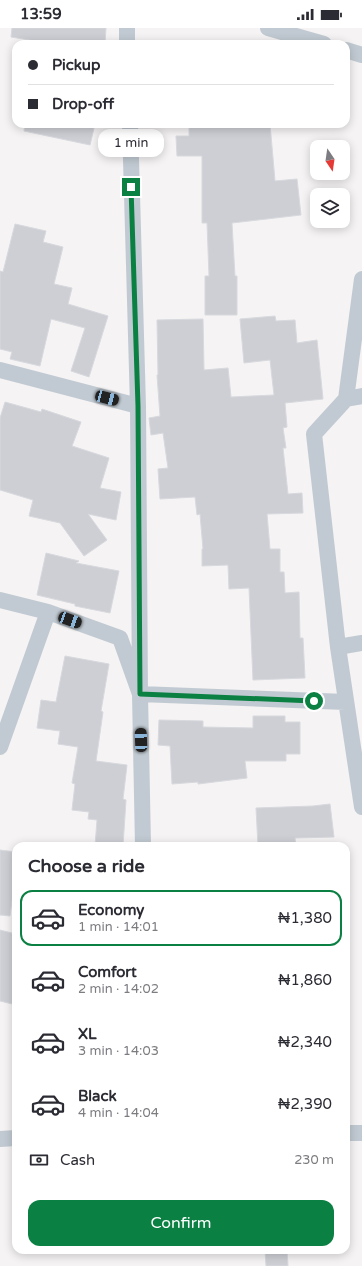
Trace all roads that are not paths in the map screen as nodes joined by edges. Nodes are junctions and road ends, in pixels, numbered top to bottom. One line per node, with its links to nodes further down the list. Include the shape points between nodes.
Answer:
1 (127, 28): 3 (street)
2 (268, 28): 4 (street)
3 (128, 40)
4 (310, 40)
5 (350, 51): 6 (street)
6 (362, 55)
7 (130, 128): 12 (street)
8 (362, 279): 11 (street)
9 (0, 370): 12 (street)
10 (362, 396): 11 (street)
11 (346, 399): 16 (street, via 314,434)
12 (138, 406): 17 (street)
13 (0, 600): 14 (street)
14 (48, 612): 17 (street, via 120,638); 19 (street)
15 (362, 643): 16 (street)
16 (338, 647): 18 (street)
17 (140, 694): 18 (street); 21 (street)
18 (346, 702): 20 (street)
19 (0, 747)
20 (362, 807)
21 (143, 842)
22 (362, 1132): 23 (street)
23 (350, 1133)
24 (12, 1138): 25 (street)
25 (0, 1139)

